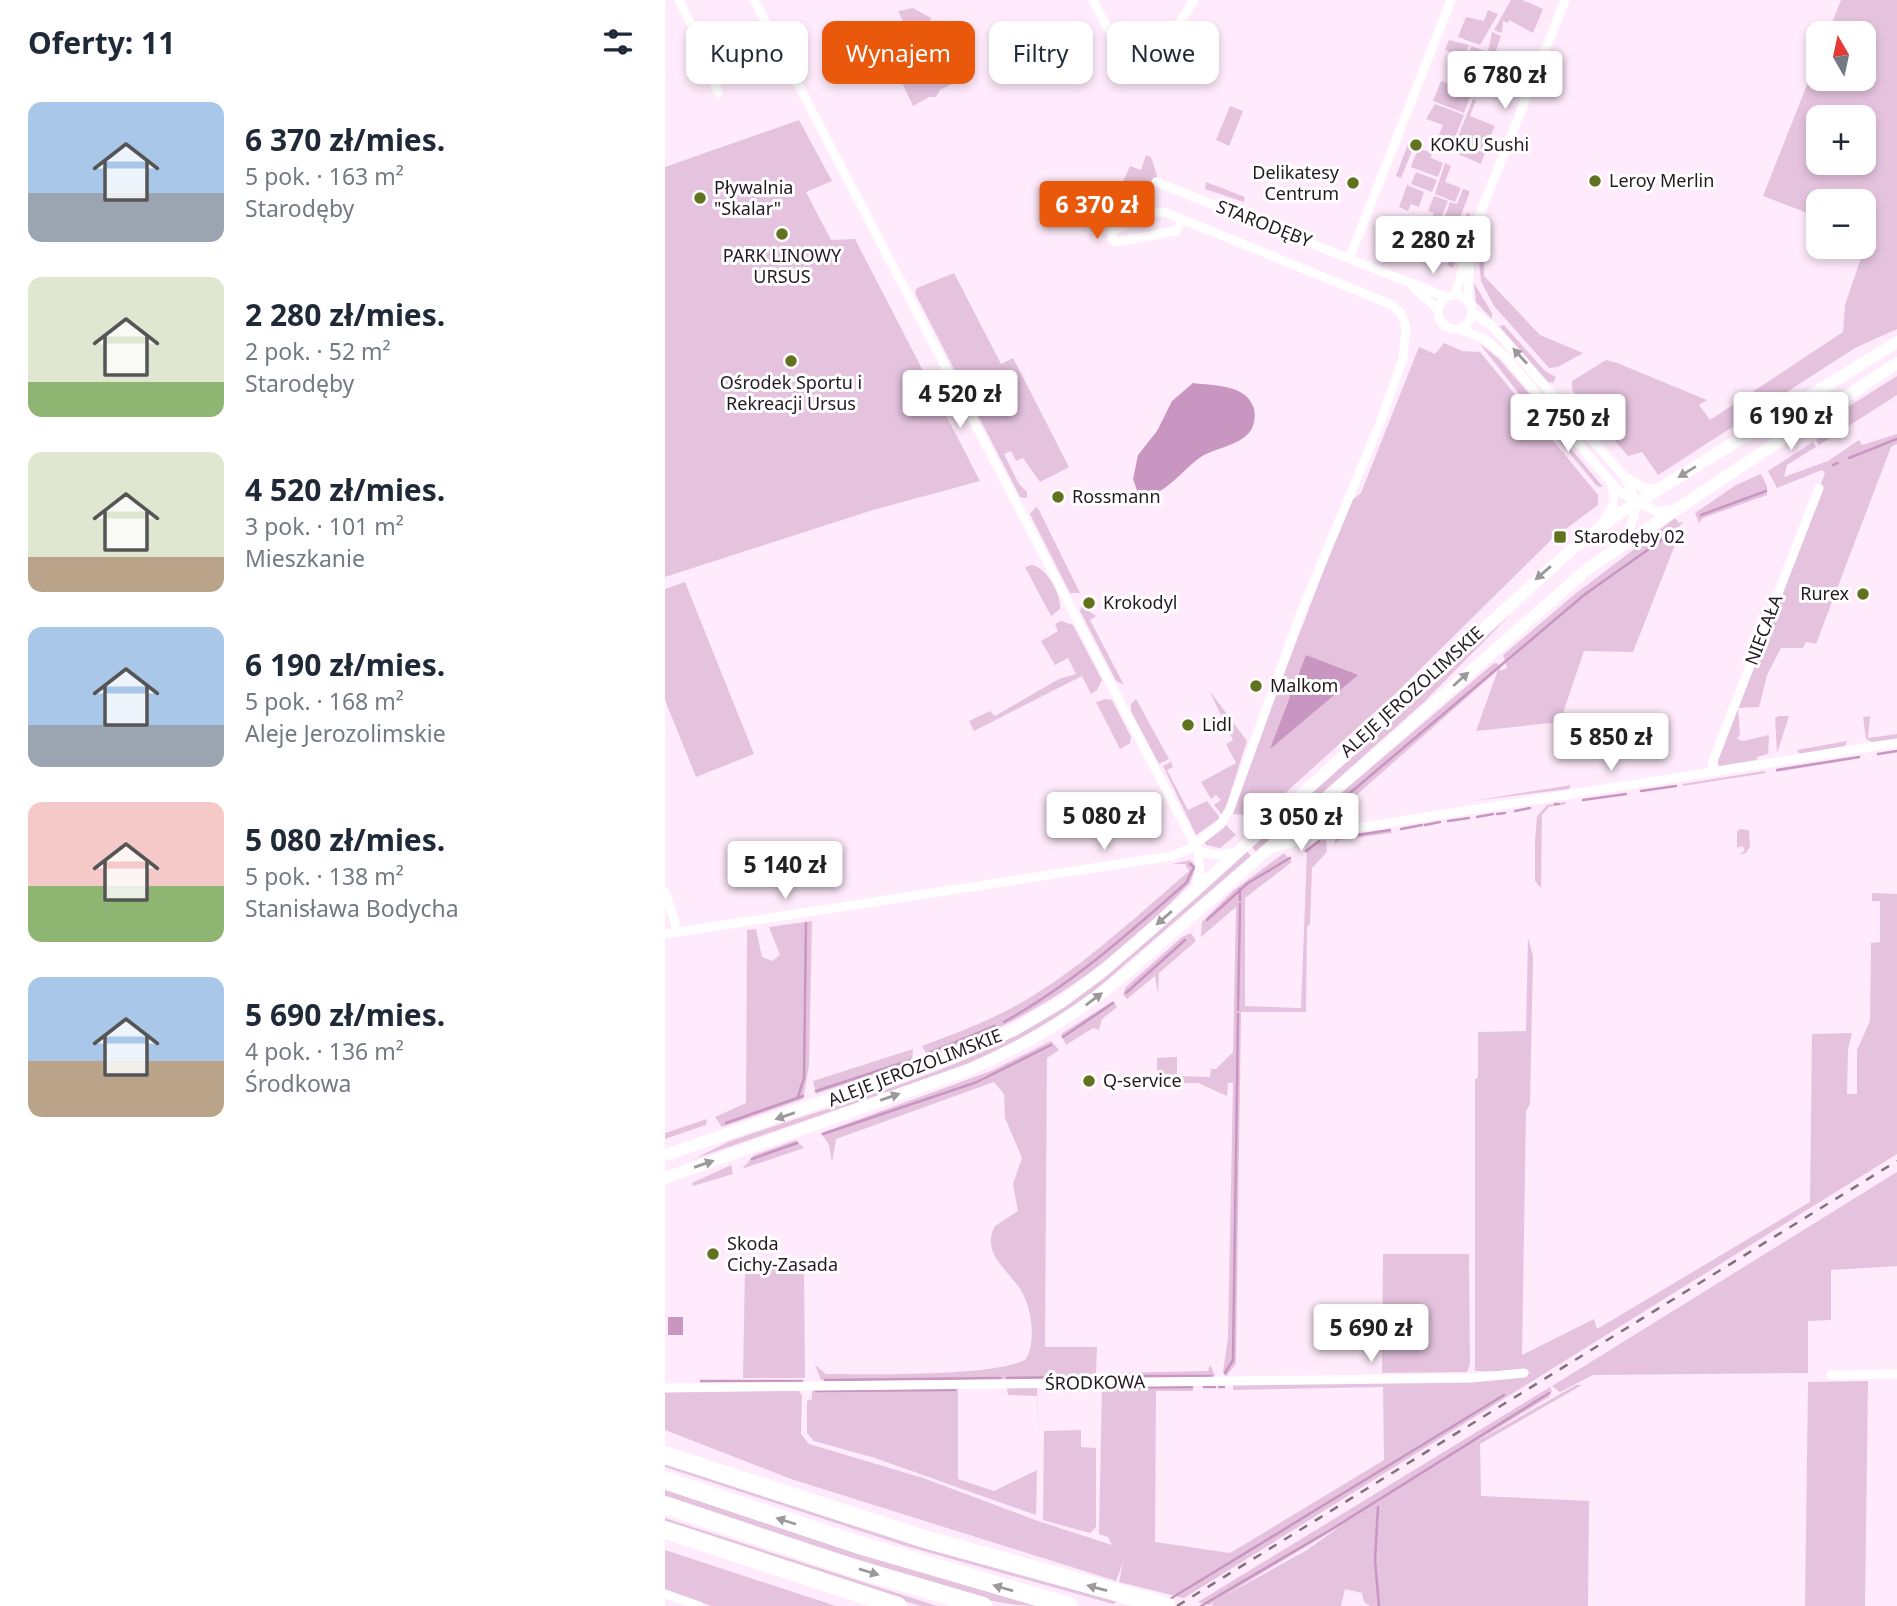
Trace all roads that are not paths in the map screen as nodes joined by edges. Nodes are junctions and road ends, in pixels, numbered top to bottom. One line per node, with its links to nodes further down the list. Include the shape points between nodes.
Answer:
1 (679, 0): 7 (street)
2 (754, 0): 34 (street)
3 (1093, 0): 4 (street, via 1123,58 1135,58 1166,41)
4 (1194, 0)
5 (1451, 0): 13 (street)
6 (1565, 0): 12 (street)
7 (718, 93)
8 (1156, 182): 13 (street, STARODĘBY)
9 (1131, 220): 10 (street, via 1159,212); 11 (street); 11 (street, via 1113,231 1112,238 1115,242)
10 (1183, 220): 11 (street, via 1177,230); 34 (street, via 1390,304 1401,313 1407,340 1380,423 1307,599 1227,816)
11 (1135, 239)
12 (1470, 243): 15 (street); 16 (street)
13 (1350, 257): 14 (street, STARODĘBY)
14 (1409, 283): 15 (street, STARODĘBY); 17 (street, STARODĘBY)
15 (1451, 296): 16 (street); 17 (street)
16 (1468, 301): 18 (street)
17 (1438, 309): 19 (street, via 1441,323)
18 (1473, 313): 19 (street); 22 (street, one-way to 18, via 1492,326)
19 (1460, 329): 23 (street, via 1486,340 1506,357)
20 (1897, 342): 24 (main road, ALEJE JEROZOLIMSKIE, one-way to 24)
21 (1897, 363): 27 (main road, ALEJE JEROZOLIMSKIE)
22 (1624, 476): 24 (street, via 1643,488); 26 (street)
23 (1612, 484): 26 (street); 28 (street, via 1612,509)
24 (1661, 488): 26 (main road, ALEJE JEROZOLIMSKIE)
25 (1819, 488): 31 (street, NIECAŁA)
26 (1636, 503): 27 (street, via 1655,511); 28 (main road, ALEJE JEROZOLIMSKIE); 29 (street, via 1633,523)
27 (1671, 510): 29 (main road, ALEJE JEROZOLIMSKIE)
28 (1596, 530): 35 (main road, ALEJE JEROZOLIMSKIE, one-way to 35, via 1547,569)
29 (1622, 543): 32 (main road, ALEJE JEROZOLIMSKIE, one-way to 29, via 1538,610)
30 (1897, 743): 31 (street)
31 (1712, 772): 33 (street)
32 (1316, 806): 33 (street, via 1317,820); 36 (main road, ALEJE JEROZOLIMSKIE)
33 (1330, 832): 36 (street)
34 (1196, 848): 35 (street, via 1218,855); 37 (street, via 1200,871); 39 (street, via 1172,856)
35 (1238, 851): 37 (main road, ALEJE JEROZOLIMSKIE)
36 (1263, 853): 42 (main road, ALEJE JEROZOLIMSKIE, one-way to 36, via 1015,1049 1110,987)
37 (1195, 891): 41 (main road, ALEJE JEROZOLIMSKIE, one-way to 41, via 1080,989 998,1038 924,1068)
38 (665, 892): 39 (street)
39 (678, 932): 40 (street)
40 (665, 934)
41 (665, 1155)
42 (665, 1178)
43 (1524, 1373): 46 (street, ŚRODKOWA, via 1472,1378)
44 (1897, 1374): 45 (street)
45 (1831, 1375)
46 (665, 1388)
47 (665, 1442): 50 (highway)
48 (665, 1455): 50 (highway)
49 (665, 1480): 58 (highway, one-way to 49, via 856,1544)
50 (794, 1499): 59 (highway, one-way to 50)
51 (665, 1505): 57 (highway, one-way to 57)
52 (665, 1530): 56 (highway)
53 (665, 1594): 54 (street)
54 (679, 1602): 55 (street)
55 (699, 1606)
56 (898, 1606)
57 (983, 1606)
58 (1069, 1606)
59 (1166, 1606)

